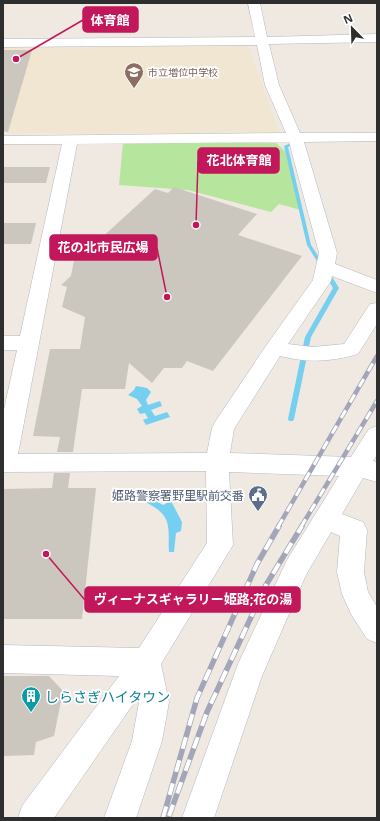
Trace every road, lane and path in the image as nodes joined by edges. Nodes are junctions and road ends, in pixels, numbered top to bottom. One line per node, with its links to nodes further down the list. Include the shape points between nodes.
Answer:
1 (254, 3): 3 (street)
2 (377, 38): 3 (street)
3 (262, 41): 4 (street); 6 (street, via 272,85)
4 (3, 43)
5 (377, 137): 6 (street)
6 (295, 138): 8 (street); 9 (street, via 328,253)
7 (3, 140): 8 (street)
8 (70, 140): 13 (street)
9 (325, 267): 10 (street); 14 (street, via 322,281)
10 (377, 288)
11 (377, 309): 14 (street, via 351,349 328,355 298,354)
12 (3, 343): 13 (street)
13 (29, 343): 17 (street)
14 (275, 348): 16 (street, via 224,428)
15 (377, 435): 18 (street)
16 (217, 462): 17 (street); 18 (street); 22 (street, via 220,545)
17 (3, 464)
18 (368, 469): 19 (street)
19 (326, 519): 20 (street, via 354,530 350,555 351,585 363,611); 25 (street, via 296,568 248,674)
20 (377, 630)
21 (3, 659): 22 (street)
22 (146, 662): 23 (street); 24 (street, via 154,702 147,741)
23 (34, 818)
24 (120, 818)
25 (198, 818)

